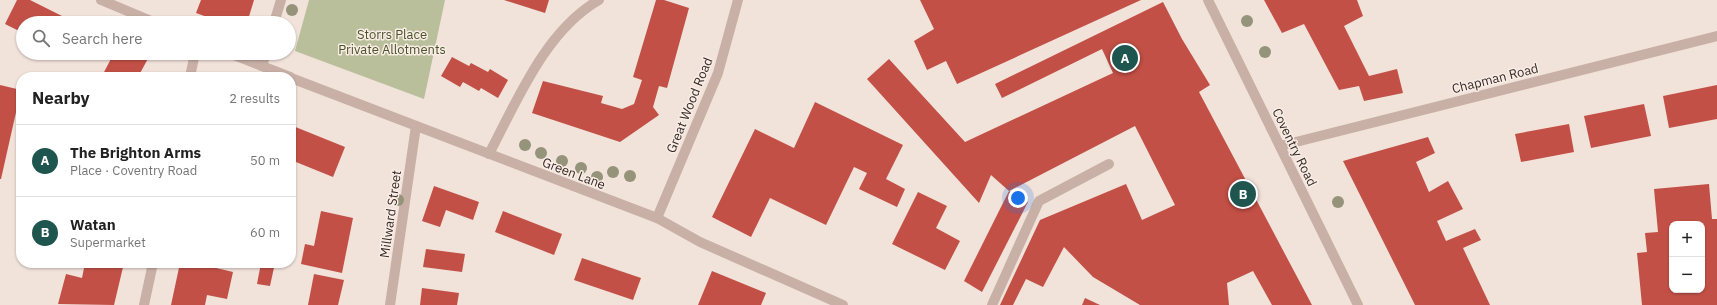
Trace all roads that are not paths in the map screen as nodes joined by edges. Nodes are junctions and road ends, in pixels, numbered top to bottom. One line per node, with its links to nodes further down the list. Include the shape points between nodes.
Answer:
1 (101, 0): 6 (street)
2 (281, 0): 7 (street)
3 (599, 0): 18 (street, via 565,26 533,71)
4 (738, 0): 20 (street, Great Wood Road, via 718,73)
5 (1208, 0): 17 (street, Coventry Road)
6 (139, 16)
7 (276, 16)
8 (1717, 36): 17 (street, Chapman Road)
9 (194, 60): 13 (street)
10 (247, 60): 12 (street, Green Lane)
11 (264, 60): 12 (street)
12 (262, 66): 14 (street, Green Lane)
13 (191, 72)
14 (277, 72)
15 (296, 79): 16 (street, Green Lane)
16 (416, 126): 18 (street, Green Lane); 23 (street, Millward Street)
17 (1280, 146): 26 (street, Coventry Road)
18 (489, 154): 20 (street, Green Lane)
19 (1109, 164): 25 (street, via 1039,201)
20 (657, 218): 24 (street, Green Lane, via 700,242)
21 (151, 268): 22 (street)
22 (144, 305)
23 (390, 305)
24 (843, 305)
25 (992, 305)
26 (1358, 305)

